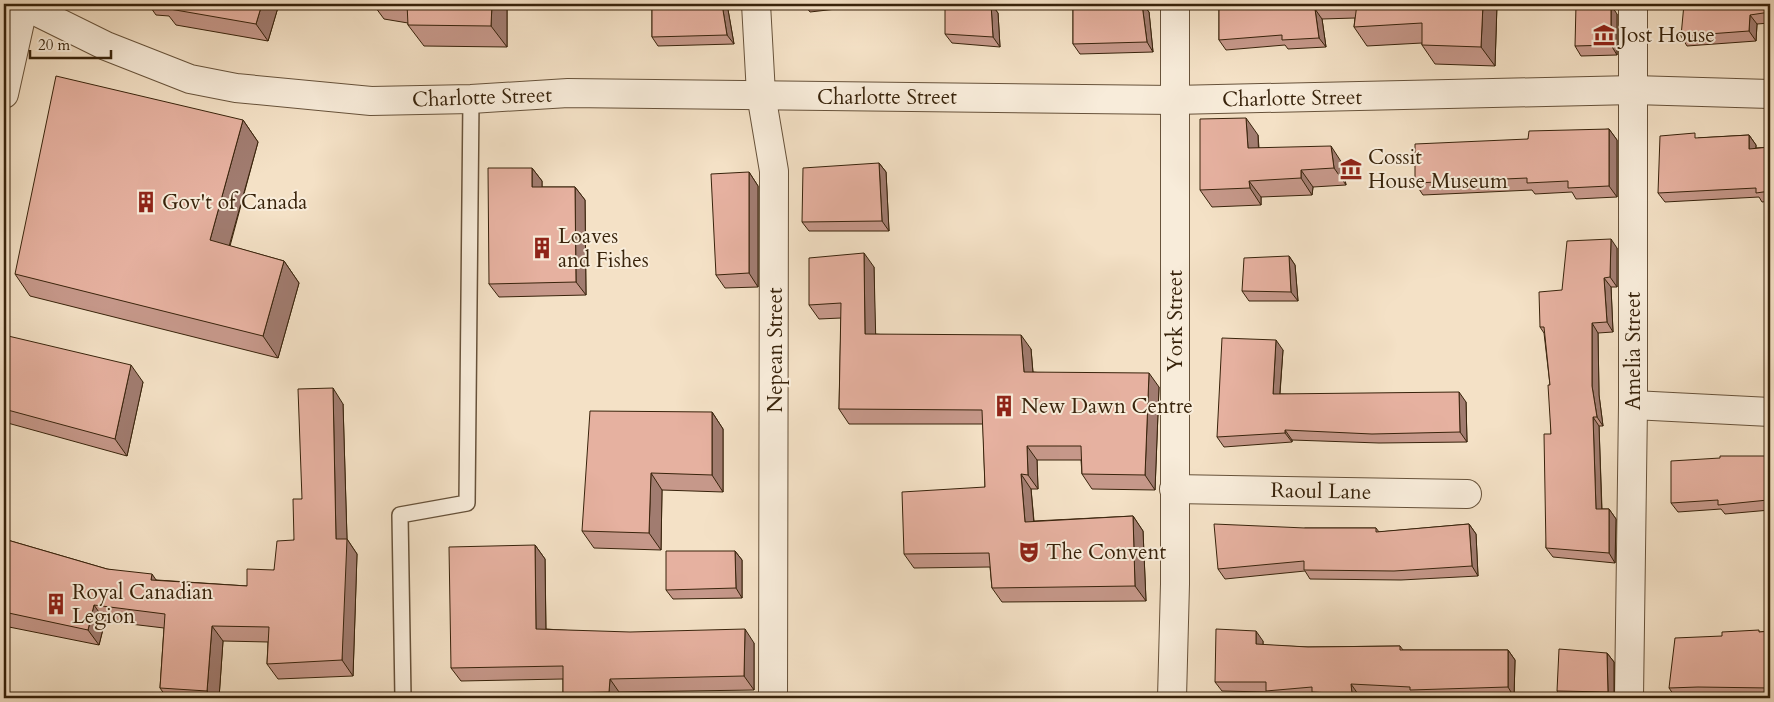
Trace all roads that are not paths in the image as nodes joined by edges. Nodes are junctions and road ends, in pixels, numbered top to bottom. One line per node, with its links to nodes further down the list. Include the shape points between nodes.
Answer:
1 (23, 4): 6 (street); 9 (street, Charlotte Street, via 106,46 190,79 261,91 371,101)
2 (756, 4): 7 (street, Nepean Street)
3 (1175, 4): 10 (street, York Street)
4 (1634, 4): 5 (street, Amelia Street)
5 (1634, 90): 8 (street, Charlotte Street); 10 (street, Charlotte Street); 11 (street, Amelia Street)
6 (4, 94)
7 (761, 94): 9 (street, Charlotte Street, via 568,93); 10 (street, Charlotte Street, via 826,98); 16 (street, Nepean Street, via 774,171)
8 (1770, 94)
9 (471, 98): 15 (lane, via 468,503 400,515)
10 (1174, 100): 13 (street, York Street)
11 (1634, 404): 12 (street); 18 (street, Amelia Street)
12 (1770, 412)
13 (1174, 489): 14 (street, Raoul Lane); 17 (street, York Street)
14 (1467, 494)
15 (403, 698)
16 (774, 698)
17 (1172, 698)
18 (1629, 698)

